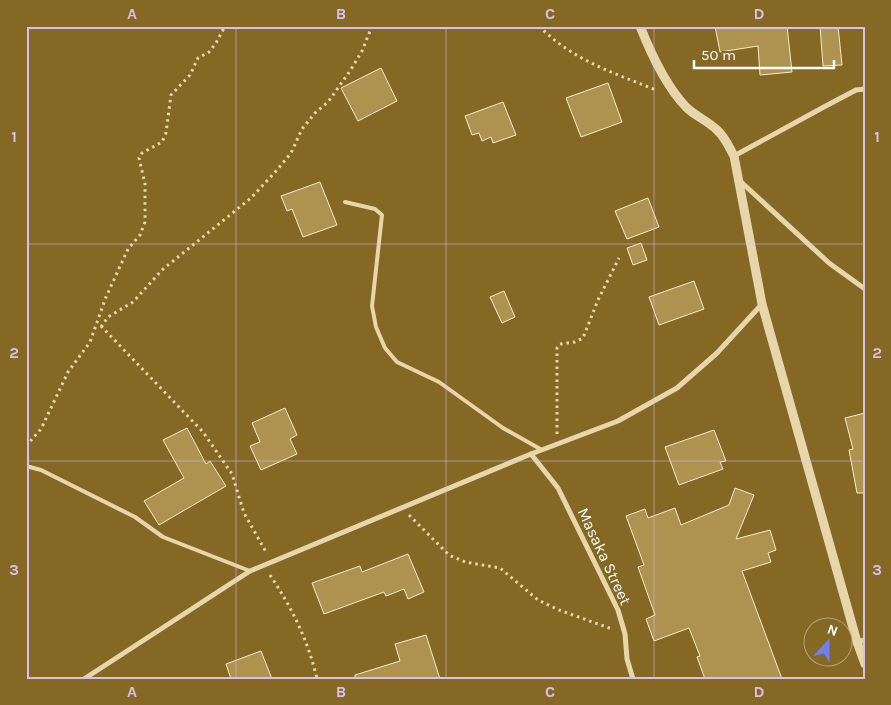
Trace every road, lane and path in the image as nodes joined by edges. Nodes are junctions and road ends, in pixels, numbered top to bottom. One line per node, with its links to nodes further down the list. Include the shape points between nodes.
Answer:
1 (222, 26): 13 (path, via 216,43 198,58 190,75 171,95 162,142 139,158 145,184 145,222 140,235 128,249 106,297)
2 (540, 26): 6 (path, via 554,41 580,59)
3 (640, 26): 6 (street)
4 (371, 27): 13 (path, via 350,70 328,102 302,129 291,153 277,170 251,198 162,270 133,302)
5 (865, 89): 7 (street, via 856,90)
6 (678, 98): 7 (street, via 687,109 717,130)
7 (734, 156): 8 (street)
8 (740, 181): 11 (street, via 829,263); 12 (street)
9 (345, 202): 16 (lane, via 375,209 382,215 372,306 385,348 397,362 439,382 503,428)
10 (619, 258): 14 (path, via 583,338 560,344 557,348)
11 (865, 290)
12 (762, 304): 14 (street, via 717,353 677,388 618,420); 24 (street)
13 (100, 325): 15 (path, via 68,372 41,429); 20 (path, via 203,432 232,474 244,513)
14 (557, 444): 16 (street)
15 (26, 446)
16 (542, 450): 17 (street)
17 (532, 454): 19 (street); 23 (street, Masaka Street, via 558,488 570,511 618,610)
18 (26, 466): 22 (lane, via 41,470 135,517 163,537)
19 (402, 508): 20 (street); 23 (path, via 449,555 465,562 500,568 538,600)
20 (272, 562): 21 (street)
21 (263, 565): 22 (street); 27 (path, via 304,633)
22 (250, 571): 26 (street)
23 (625, 634): 28 (street, Masaka Street)
24 (861, 641): 25 (street)
25 (865, 664)
26 (84, 679)
27 (317, 679)
28 (633, 679)

